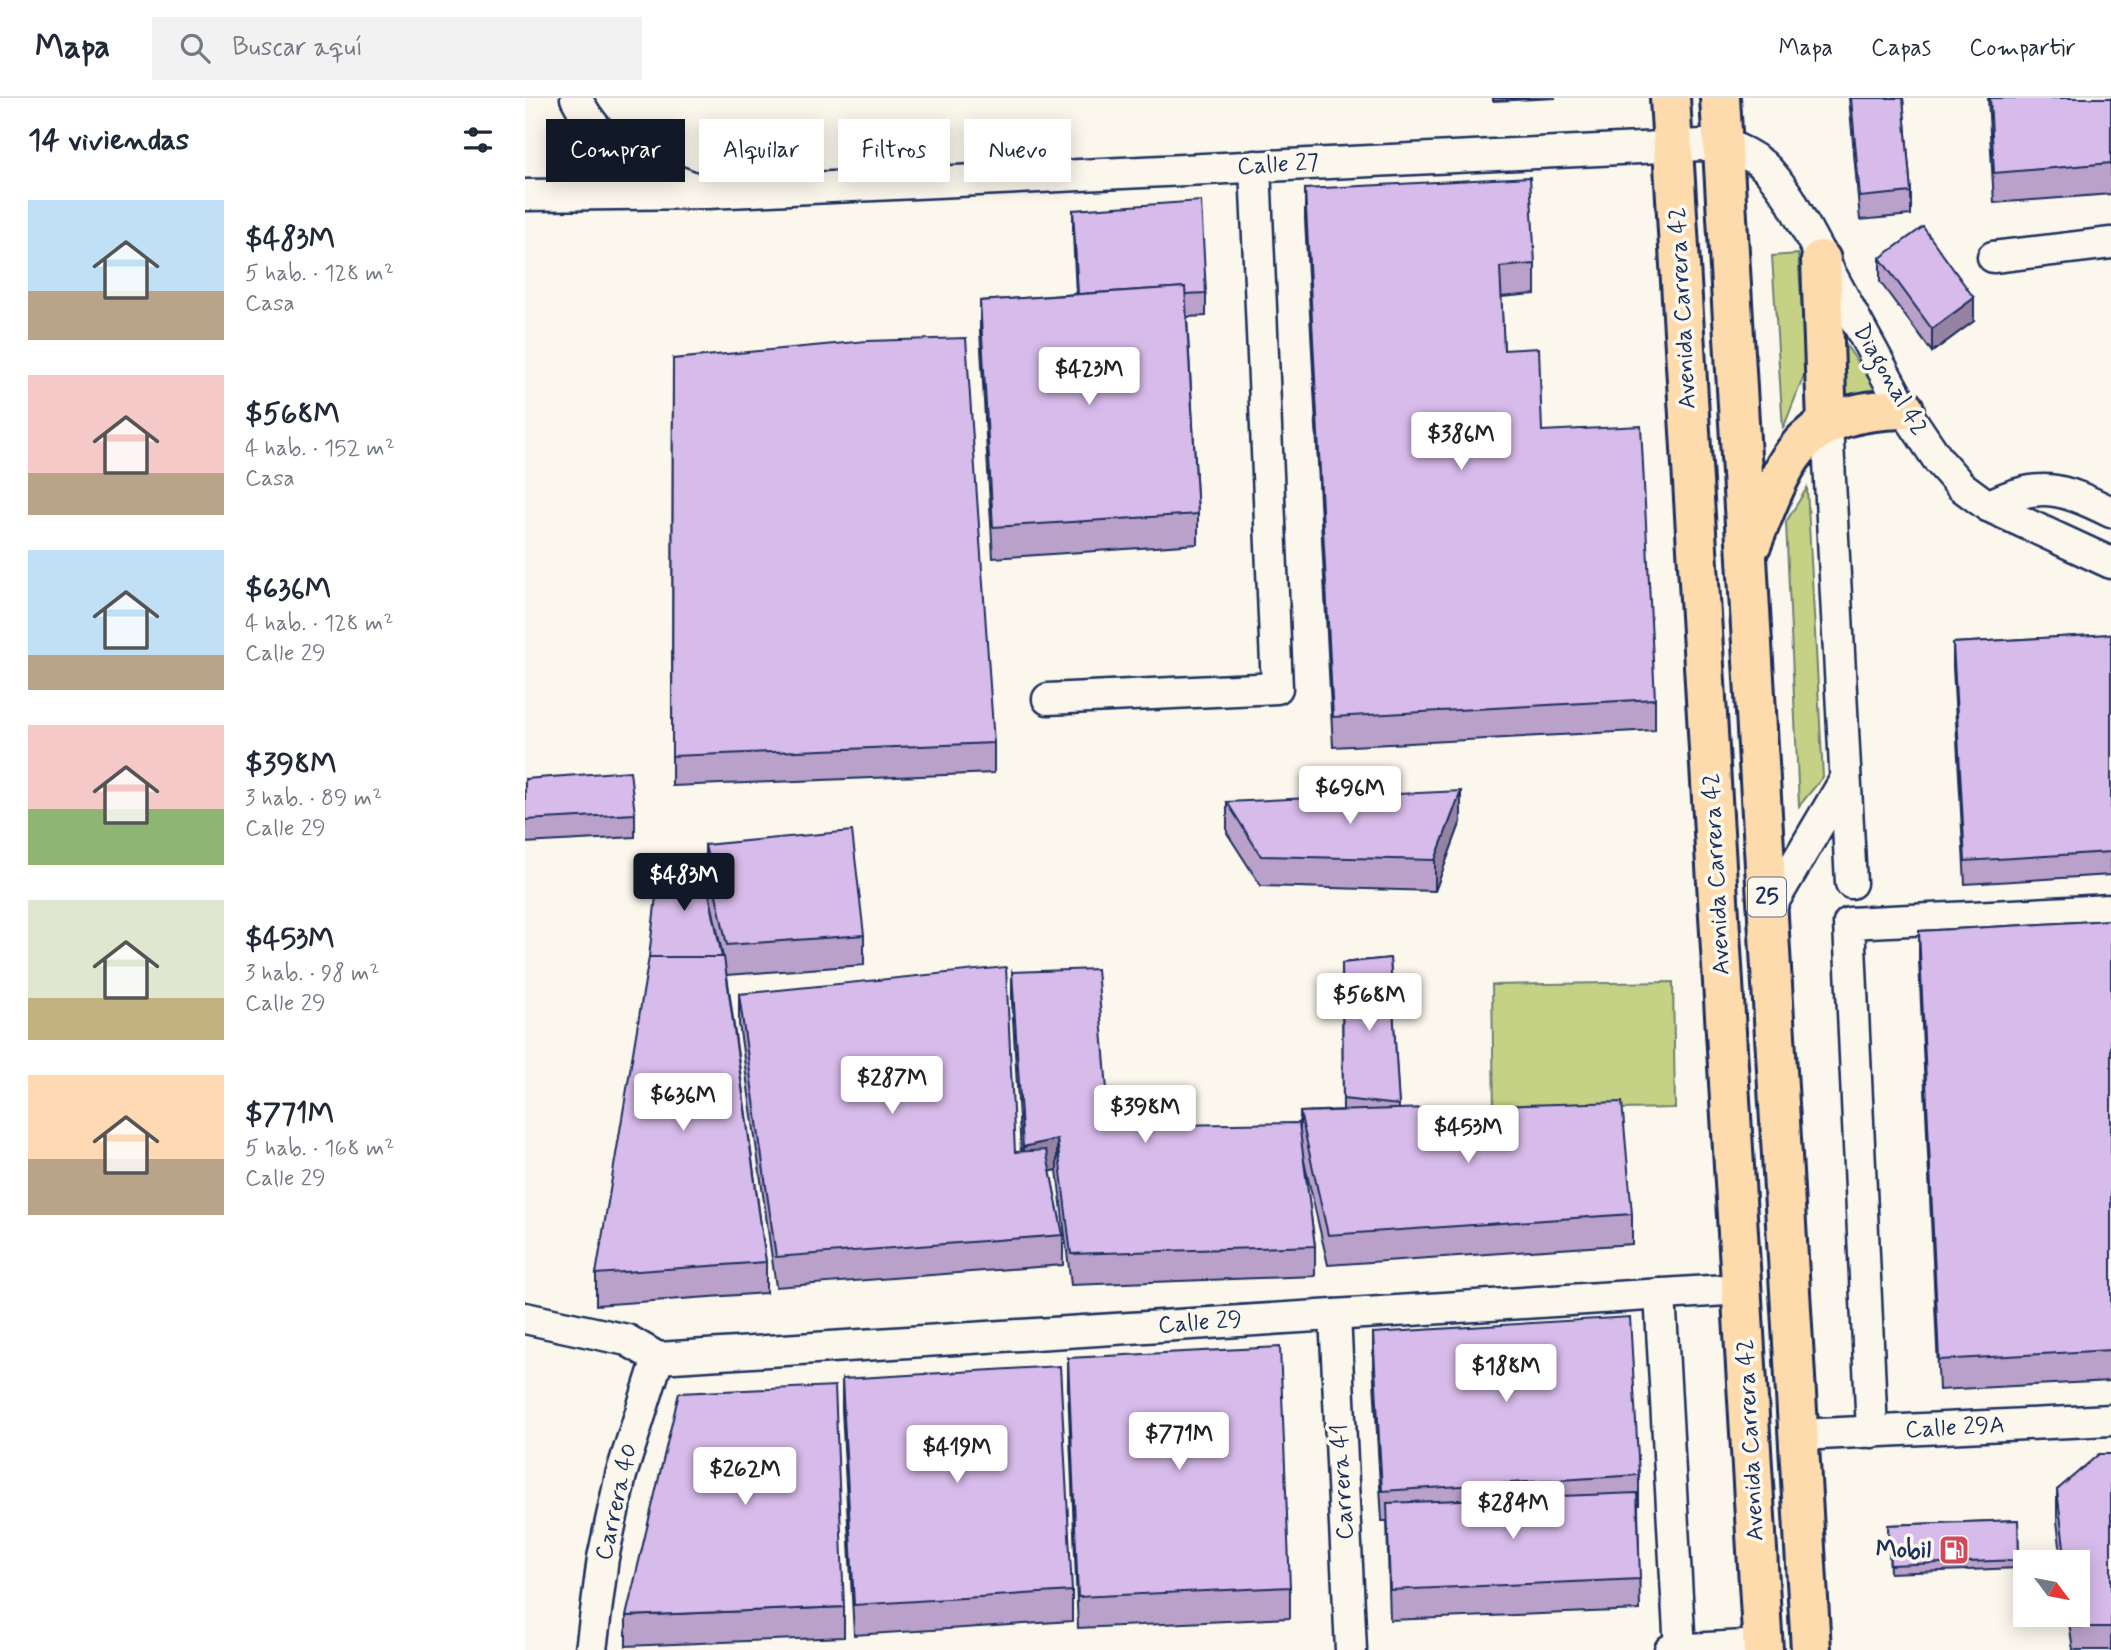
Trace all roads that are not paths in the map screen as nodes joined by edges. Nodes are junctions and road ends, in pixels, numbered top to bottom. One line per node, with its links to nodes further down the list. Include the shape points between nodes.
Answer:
1 (576, 98): 7 (street, Calle 27, via 605,140 629,159)
2 (1670, 98): 5 (highway, Avenida Carrera 42 / 25)
3 (1720, 98): 4 (highway, Avenida Carrera 42 / 25)
4 (1723, 144): 5 (street, Calle 27); 11 (street, Diagonal 42, via 1747,152 1774,175); 16 (highway, Avenida Carrera 42 / 25)
5 (1673, 146): 6 (street, Calle 27); 23 (highway, Avenida Carrera 42 / 25)
6 (1255, 166): 7 (street, Calle 27); 18 (street, via 1277,688)
7 (707, 193): 8 (street, Calle 27)
8 (525, 195)
9 (2111, 243): 10 (street)
10 (1993, 257)
11 (1821, 260): 12 (street, Diagonal 42); 13 (highway)
12 (1904, 409): 13 (highway, via 1867,410); 14 (street, Diagonal 42, via 1939,461 1961,486)
13 (1827, 423): 16 (highway, via 1784,465); 19 (street)
14 (1988, 506): 15 (street, via 2016,492 2046,488); 17 (street, Diagonal 42)
15 (2111, 512)
16 (1747, 554): 22 (highway, Avenida Carrera 42 / 25)
17 (2111, 563)
18 (1048, 699)
19 (1845, 780): 20 (street); 22 (street)
20 (1851, 883)
21 (2111, 910): 30 (street, via 1849,923)
22 (1768, 911): 31 (highway, Avenida Carrera 42 / 25)
23 (1742, 1289): 24 (street, Calle 29); 28 (highway, Avenida Carrera 42 / 25)
24 (1660, 1294): 25 (street, Calle 29); 37 (street)
25 (1335, 1315): 27 (street, Calle 29); 35 (street, Carrera 41)
26 (525, 1318): 27 (street, via 627,1340)
27 (658, 1358): 34 (street, Carrera 40, via 621,1475 603,1558)
28 (1749, 1416): 32 (highway); 33 (highway, Avenida Carrera 42 / 25)
29 (2111, 1420): 30 (street, Calle 29A)
30 (1872, 1432): 31 (street, Calle 29A)
31 (1799, 1436): 32 (highway, Avenida Carrera 42 / 25)
32 (1809, 1606): 38 (highway, Avenida Carrera 42 / 25)
33 (1763, 1647): 37 (street)
34 (591, 1650)
35 (1351, 1650)
36 (1670, 1650): 37 (street)
37 (1680, 1650)
38 (1811, 1650)

